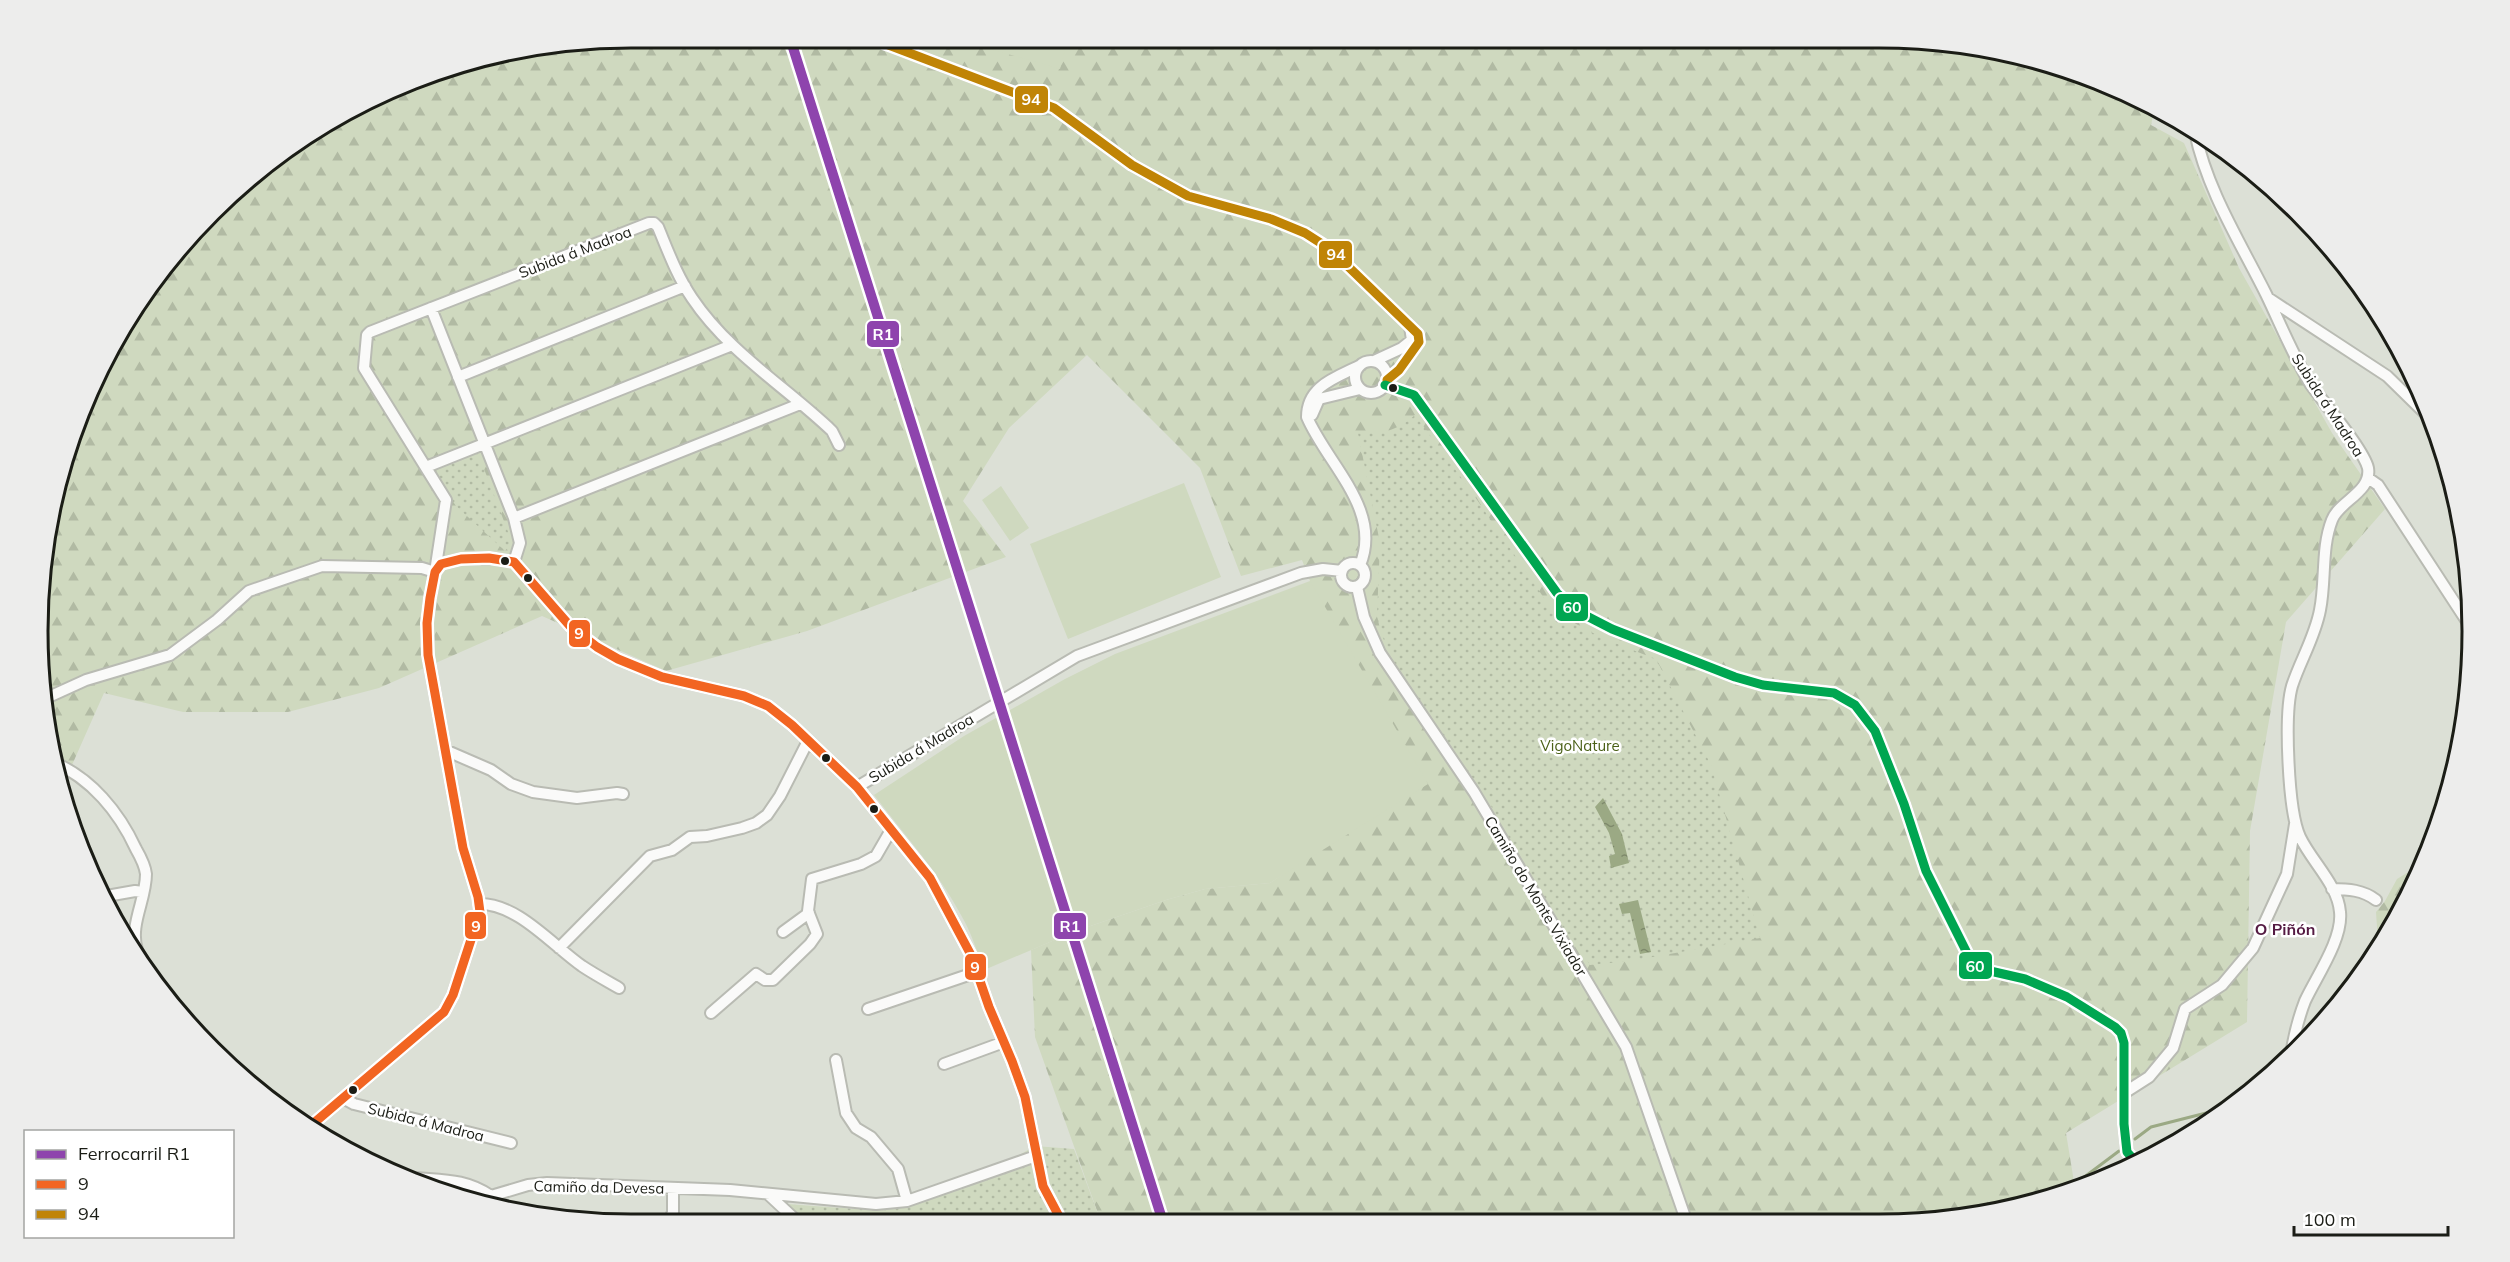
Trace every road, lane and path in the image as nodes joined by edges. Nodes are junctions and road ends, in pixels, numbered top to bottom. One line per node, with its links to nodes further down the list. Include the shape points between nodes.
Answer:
1 (896, 48): 6 (street, via 1054,108 1132,165 1188,196 1271,219 1305,234 1330,249)
2 (2199, 144): 4 (street, Subida á Madroa, via 2211,185)
3 (685, 286): 5 (street, Subida á Madroa, via 658,227 649,223); 7 (street, Subida á Madroa, via 708,320); 10 (street)
4 (2267, 298): 14 (street, via 2387,376); 19 (street, Subida á Madroa, via 2311,384 2362,454)
5 (431, 308): 10 (street); 18 (street, Subida á Madroa, via 370,332 363,364)
6 (1409, 324): 8 (street, via 1412,340); 11 (street, via 1418,334 1419,342)
7 (732, 345): 13 (street, Subida á Madroa); 16 (street)
8 (1374, 361): 9 (street); 11 (street, via 1386,369)
9 (1359, 366): 12 (street, via 1355,379); 15 (street, via 1322,385 1313,394 1307,408)
10 (458, 377): 16 (street)
11 (1386, 383): 12 (street, via 1376,392); 52 (street, via 1414,395 1557,593 1575,610 1612,629 1735,677 1763,685 1834,693 1855,705 1875,731 1926,871 1969,957 1977,968 2025,979 2067,997 2115,1026 2124,1043)
12 (1360, 389): 15 (street, via 1319,399)
13 (800, 404): 17 (street, Subida á Madroa, via 832,431); 20 (street)
14 (2417, 405)
15 (1311, 427): 22 (street, via 1355,497 1363,517 1366,552)
16 (485, 444): 18 (street); 20 (street)
17 (839, 446)
18 (426, 467): 24 (street, Subida á Madroa, via 446,500)
19 (2368, 478): 26 (street, via 2378,484); 33 (street, via 2333,517 2320,611 2292,686 2288,720)
20 (514, 518): 21 (street, via 520,543)
21 (514, 562): 24 (street, via 489,558 449,561); 28 (street, Subida á Madroa, via 570,626 597,647 662,677 744,696 768,706)
22 (1360, 565): 23 (street, Subida á Madroa, via 1352,563); 25 (street, via 1366,577)
23 (1341, 571): 25 (street, via 1344,584); 31 (street, Subida á Madroa, via 1301,573 1077,656)
24 (435, 572): 27 (street, via 422,568 322,566 249,591 170,655 86,680); 29 (street, Subida á Madroa, via 427,623 428,655)
25 (1357, 587): 67 (street, Camiño do Monte Vixiador, via 1364,617 1380,653 1474,792 1626,1047)
26 (2462, 613)
27 (52, 696)
28 (808, 741): 31 (street, Subida á Madroa); 43 (street, via 767,814 749,826 690,837 672,850 650,856)
29 (445, 750): 32 (street, via 533,792 577,798); 39 (street, Subida á Madroa, via 463,848)
30 (64, 767): 36 (street, via 121,818 146,873)
31 (857, 787): 34 (street)
32 (623, 794)
33 (2295, 821): 35 (street); 52 (street, via 2286,874 2253,948 2222,985 2185,1009 2173,1048 2149,1077)
34 (891, 830): 40 (street, via 876,856 812,879); 44 (street, via 930,878)
35 (2332, 889): 38 (street, via 2354,890); 48 (street, via 2341,914 2337,934 2305,1002)
36 (143, 892): 37 (street); 42 (street)
37 (111, 895)
38 (2376, 900)
39 (479, 904): 43 (street, via 514,913); 53 (street, Subida á Madroa, via 480,912 444,1012)
40 (809, 913): 41 (street); 47 (street, via 817,934 810,944 773,980 756,974)
41 (783, 932)
42 (136, 938)
43 (559, 948): 45 (street)
44 (977, 972): 46 (street); 49 (street)
45 (619, 988)
46 (868, 1009)
47 (711, 1013)
48 (2293, 1041)
49 (1004, 1042): 51 (street); 56 (street, via 1025,1097)
50 (836, 1060): 63 (street, via 846,1113 898,1169)
51 (944, 1064)
52 (2124, 1094): 57 (street, via 2127,1152)
53 (343, 1098): 54 (street, Subida á Madroa); 55 (street, Subida á Madroa)
54 (316, 1121)
55 (511, 1143)
56 (1036, 1156): 63 (street, Camiño da Devesa); 66 (street, via 1043,1186)
57 (2131, 1157)
58 (434, 1179): 60 (street, via 464,1182 476,1186)
59 (673, 1188): 61 (street, Camiño da Devesa); 62 (street, Camiño da Devesa, via 547,1183 528,1185); 64 (street, Camiño da Devesa)
60 (483, 1195)
61 (769, 1195): 63 (street, Camiño da Devesa, via 876,1204); 65 (street)
62 (496, 1198)
63 (907, 1201)
64 (672, 1214)
65 (789, 1214)
66 (1058, 1214)
67 (1684, 1214)

